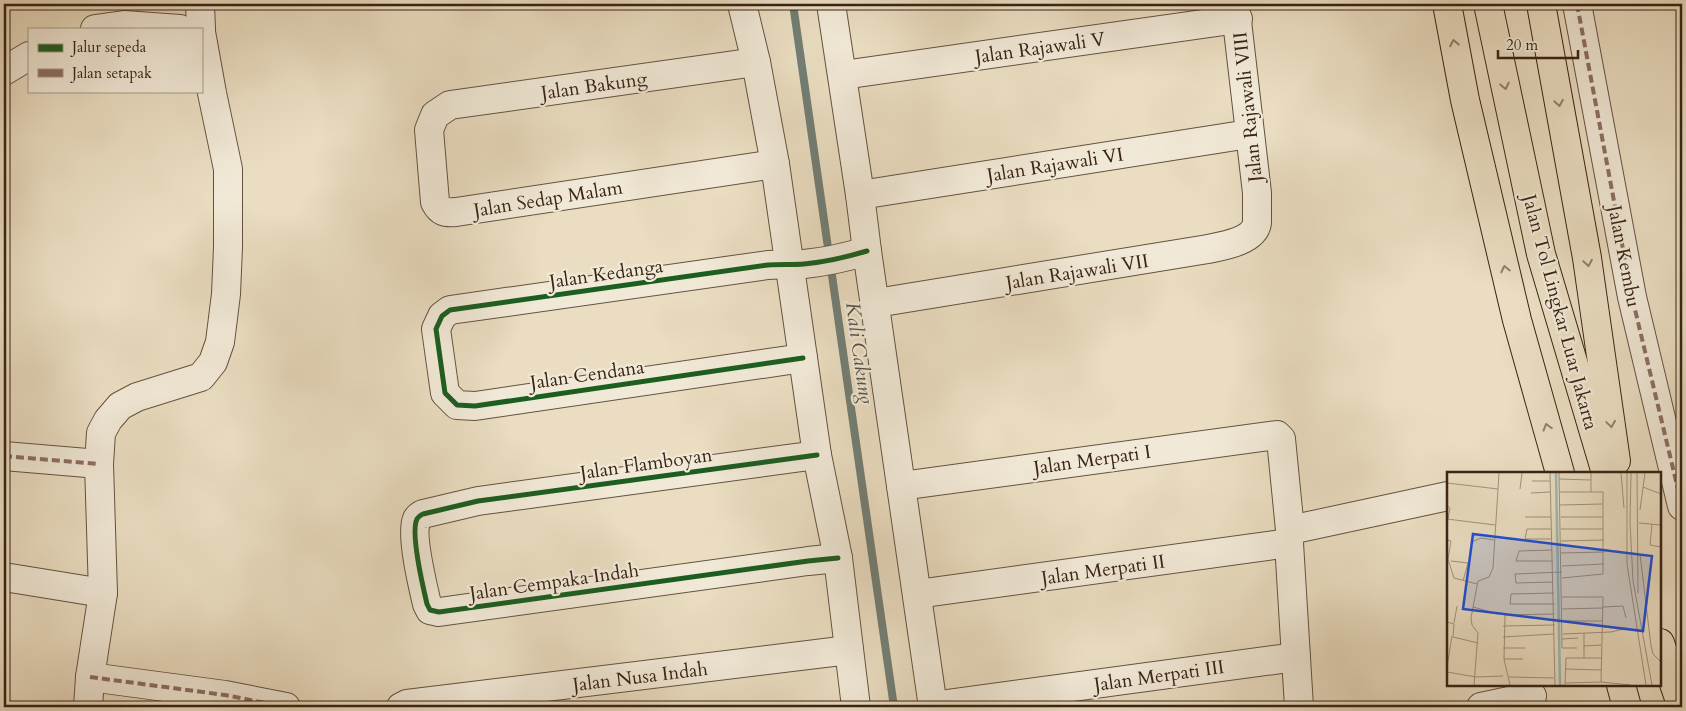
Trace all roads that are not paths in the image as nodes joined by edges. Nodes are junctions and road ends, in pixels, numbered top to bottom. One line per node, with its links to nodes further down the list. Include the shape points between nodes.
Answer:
1 (200, 4): 11 (street)
2 (742, 4): 14 (street)
3 (831, 4): 16 (street)
4 (1447, 4): 30 (highway, one-way to 4, via 1513,301)
5 (1488, 4): 31 (highway, Jalan Tol Lingkar Luar Jakarta, one-way to 31, via 1541,254)
6 (1541, 4): 32 (highway, one-way to 32, via 1587,258)
7 (1577, 4): 36 (street, Jalan Kembu, via 1632,297)
8 (1237, 12): 16 (street, Jalan Rajawali V); 18 (street, Jalan Rajawali VIII)
9 (102, 28): 10 (street, via 124,25)
10 (166, 28)
11 (201, 28)
12 (202, 38): 29 (street, via 228,169 226,294 220,342 213,362 201,377 137,397 120,406 101,433)
13 (28, 57): 15 (street)
14 (756, 62): 17 (street, Jalan Bakung, via 450,105); 19 (street)
15 (4, 71)
16 (843, 75): 20 (street)
17 (435, 115): 19 (street, Jalan Sedap Malam, via 429,130 435,202 438,208 448,213)
18 (1249, 134): 20 (street, Jalan Rajawali VI); 21 (street, Jalan Rajawali VIII)
19 (764, 166): 23 (street)
20 (860, 195): 22 (street)
21 (1258, 210): 24 (street, Jalan Rajawali VII, via 1256,227 1251,234 1232,244)
22 (858, 254): 23 (street, Jalan Kedanga); 24 (street)
23 (796, 264): 25 (street, Jalan Kedanga, via 450,310 442,316); 26 (street)
24 (876, 303): 33 (street)
25 (436, 329): 26 (street, Jalan Cendana, via 445,392 457,405 475,406)
26 (803, 358): 27 (street)
27 (817, 455): 35 (street, Jalan Flamboyan); 38 (street)
28 (4, 456): 29 (street)
29 (99, 464): 40 (street)
30 (1559, 472)
31 (1605, 472)
32 (1618, 472)
33 (901, 486): 37 (street, Jalan Merpati I, via 1277,434 1281,439); 41 (street)
34 (1447, 496): 37 (street, Jalan Merpati II)
35 (478, 502): 38 (street, Jalan Cempaka Indah, via 423,514 417,519 416,550 430,610 439,612)
36 (1682, 506)
37 (1290, 537): 41 (street, Jalan Merpati II); 44 (street)
38 (838, 558): 43 (street)
39 (4, 576): 40 (street)
40 (104, 593): 45 (street)
41 (917, 594): 48 (street)
42 (1661, 646): 56 (highway)
43 (849, 650): 51 (street, Jalan Nusa Indah); 52 (street)
44 (1296, 657): 48 (street, Jalan Merpati III); 53 (street)
45 (90, 677): 49 (street); 50 (street, via 225,695)
46 (1620, 686): 55 (highway)
47 (1532, 696): 54 (street)
48 (933, 706)
49 (88, 707)
50 (286, 707)
51 (401, 707)
52 (856, 707)
53 (1299, 707)
54 (1481, 707)
55 (1627, 707)
56 (1682, 707)

